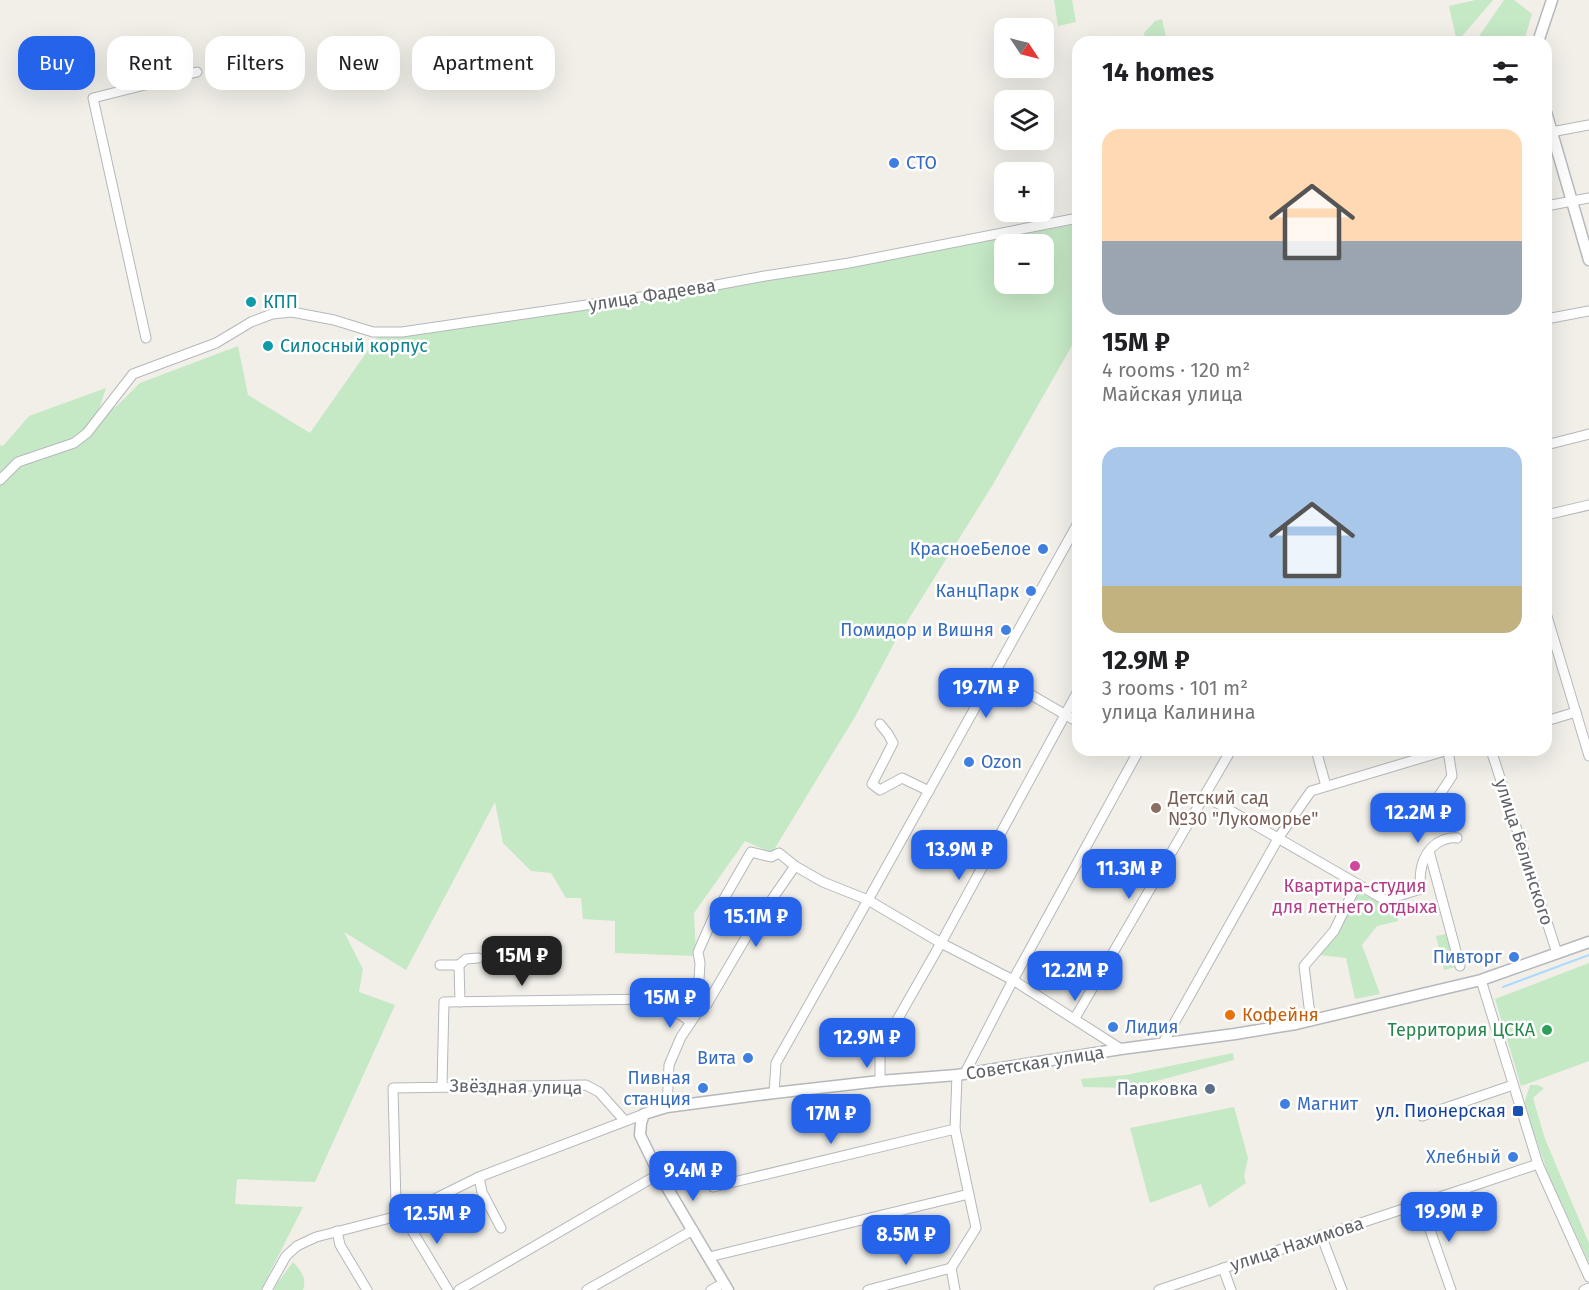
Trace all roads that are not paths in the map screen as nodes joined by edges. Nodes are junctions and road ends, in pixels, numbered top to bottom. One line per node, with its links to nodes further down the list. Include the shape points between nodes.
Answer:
1 (1552, 0): 2 (street)
2 (1540, 36)
3 (197, 72): 14 (street, via 93,98)
4 (1589, 125): 5 (street)
5 (1552, 131)
6 (1552, 141): 8 (street)
7 (1589, 198): 8 (street)
8 (1572, 202): 9 (street); 11 (street)
9 (1552, 205)
10 (1072, 219): 17 (street, улица Фадеева, via 695,290 402,332 373,332 292,312 272,314 196,352 133,374 87,433 74,443 18,462)
11 (1589, 260)
12 (1589, 311): 13 (street)
13 (1552, 318)
14 (146, 338)
15 (1589, 434): 16 (street)
16 (1552, 443)
17 (0, 480)
18 (1589, 505): 19 (street)
19 (1552, 514)
20 (1072, 534): 22 (street)
21 (1552, 633): 24 (street)
22 (995, 674): 25 (street); 38 (street)
23 (1072, 702): 25 (street)
24 (1576, 712): 27 (street); 29 (street)
25 (1065, 715): 26 (street); 47 (street)
26 (1072, 719)
27 (1552, 719)
28 (880, 724): 38 (street, via 893,743 872,784 880,790 902,778)
29 (1586, 740): 36 (street)
30 (1131, 756): 54 (street)
31 (1228, 756): 39 (street)
32 (1318, 756): 37 (street)
33 (1424, 756): 37 (street)
34 (1449, 756): 40 (street, via 1452,776)
35 (1493, 756): 49 (street, улица Белинского)
36 (1589, 756)
37 (1326, 786): 41 (street, via 1311,791)
38 (929, 791): 46 (street)
39 (1205, 796): 41 (street); 58 (street)
40 (1423, 820)
41 (1279, 837): 45 (street); 61 (street)
42 (1457, 838): 43 (street, via 1436,843)
43 (1430, 851): 45 (street, via 1420,870 1420,889 1385,900); 53 (street)
44 (795, 866): 46 (street); 57 (street, via 748,934 707,1004); 57 (street, via 779,853 771,857 752,852 714,916 698,952)
45 (1357, 884): 59 (street, via 1334,932 1304,966)
46 (868, 900): 47 (street); 67 (street, via 776,1063)
47 (941, 942): 54 (street); 64 (street, via 880,1050)
48 (1589, 942): 49 (street, Советская улица)
49 (1557, 953): 55 (street, Советская улица)
50 (478, 958): 51 (street, via 466,958)
51 (459, 965): 52 (street); 56 (street)
52 (440, 966)
53 (1460, 966)
54 (1013, 980): 58 (street); 63 (street)
55 (1481, 980): 59 (street, Советская улица); 65 (street)
56 (460, 1002): 60 (street, via 657,999); 66 (street, via 444,1002)
57 (697, 1013): 60 (street)
58 (1075, 1018): 62 (street)
59 (1313, 1020): 61 (street, Советская улица)
60 (691, 1022): 68 (street, via 669,1065)
61 (1163, 1043): 62 (street, Советская улица)
62 (1121, 1049): 63 (street, Советская улица)
63 (961, 1074): 64 (street, Советская улица); 72 (street)
64 (880, 1082): 67 (street, Советская улица)
65 (1513, 1085): 70 (street); 73 (street)
66 (442, 1086): 71 (street, Звёздная улица, via 586,1085 599,1092); 79 (street, Звёздная улица, via 393,1088 396,1204)
67 (774, 1093): 68 (street, Советская улица)
68 (667, 1107): 69 (street, Советская улица)
69 (644, 1114): 71 (street, Советская улица); 74 (street, via 640,1134)
70 (1422, 1116)
71 (625, 1121): 75 (street, Советская улица)
72 (955, 1129): 76 (street); 77 (street)
73 (1538, 1164): 78 (street, улица Нахимова); 87 (street)
74 (659, 1174): 81 (street); 93 (street)
75 (479, 1177): 79 (street, Советская улица); 80 (street, via 482,1192)
76 (712, 1187)
77 (969, 1194): 84 (street); 85 (street, via 976,1228)
78 (1421, 1204): 83 (street, улица Нахимова); 101 (street)
79 (402, 1215): 82 (street, Советская улица); 92 (street)
80 (501, 1228)
81 (693, 1230): 84 (street); 94 (street)
82 (337, 1231): 90 (street, Советская улица, via 297,1246 286,1256); 91 (street, via 340,1245)
83 (1321, 1235): 86 (street, улица Нахимова); 100 (street)
84 (709, 1257): 88 (street)
85 (951, 1268): 96 (street); 97 (street)
86 (1223, 1268): 98 (street, улица Нахимова); 99 (street)
87 (1589, 1277)
88 (726, 1286): 95 (street)
89 (1589, 1288): 102 (street)
90 (267, 1290)
91 (367, 1290)
92 (448, 1290)
93 (459, 1290)
94 (587, 1290)
95 (711, 1290)
96 (868, 1290)
97 (955, 1290)
98 (1159, 1290)
99 (1231, 1290)
100 (1342, 1290)
101 (1451, 1290)
102 (1584, 1290)

